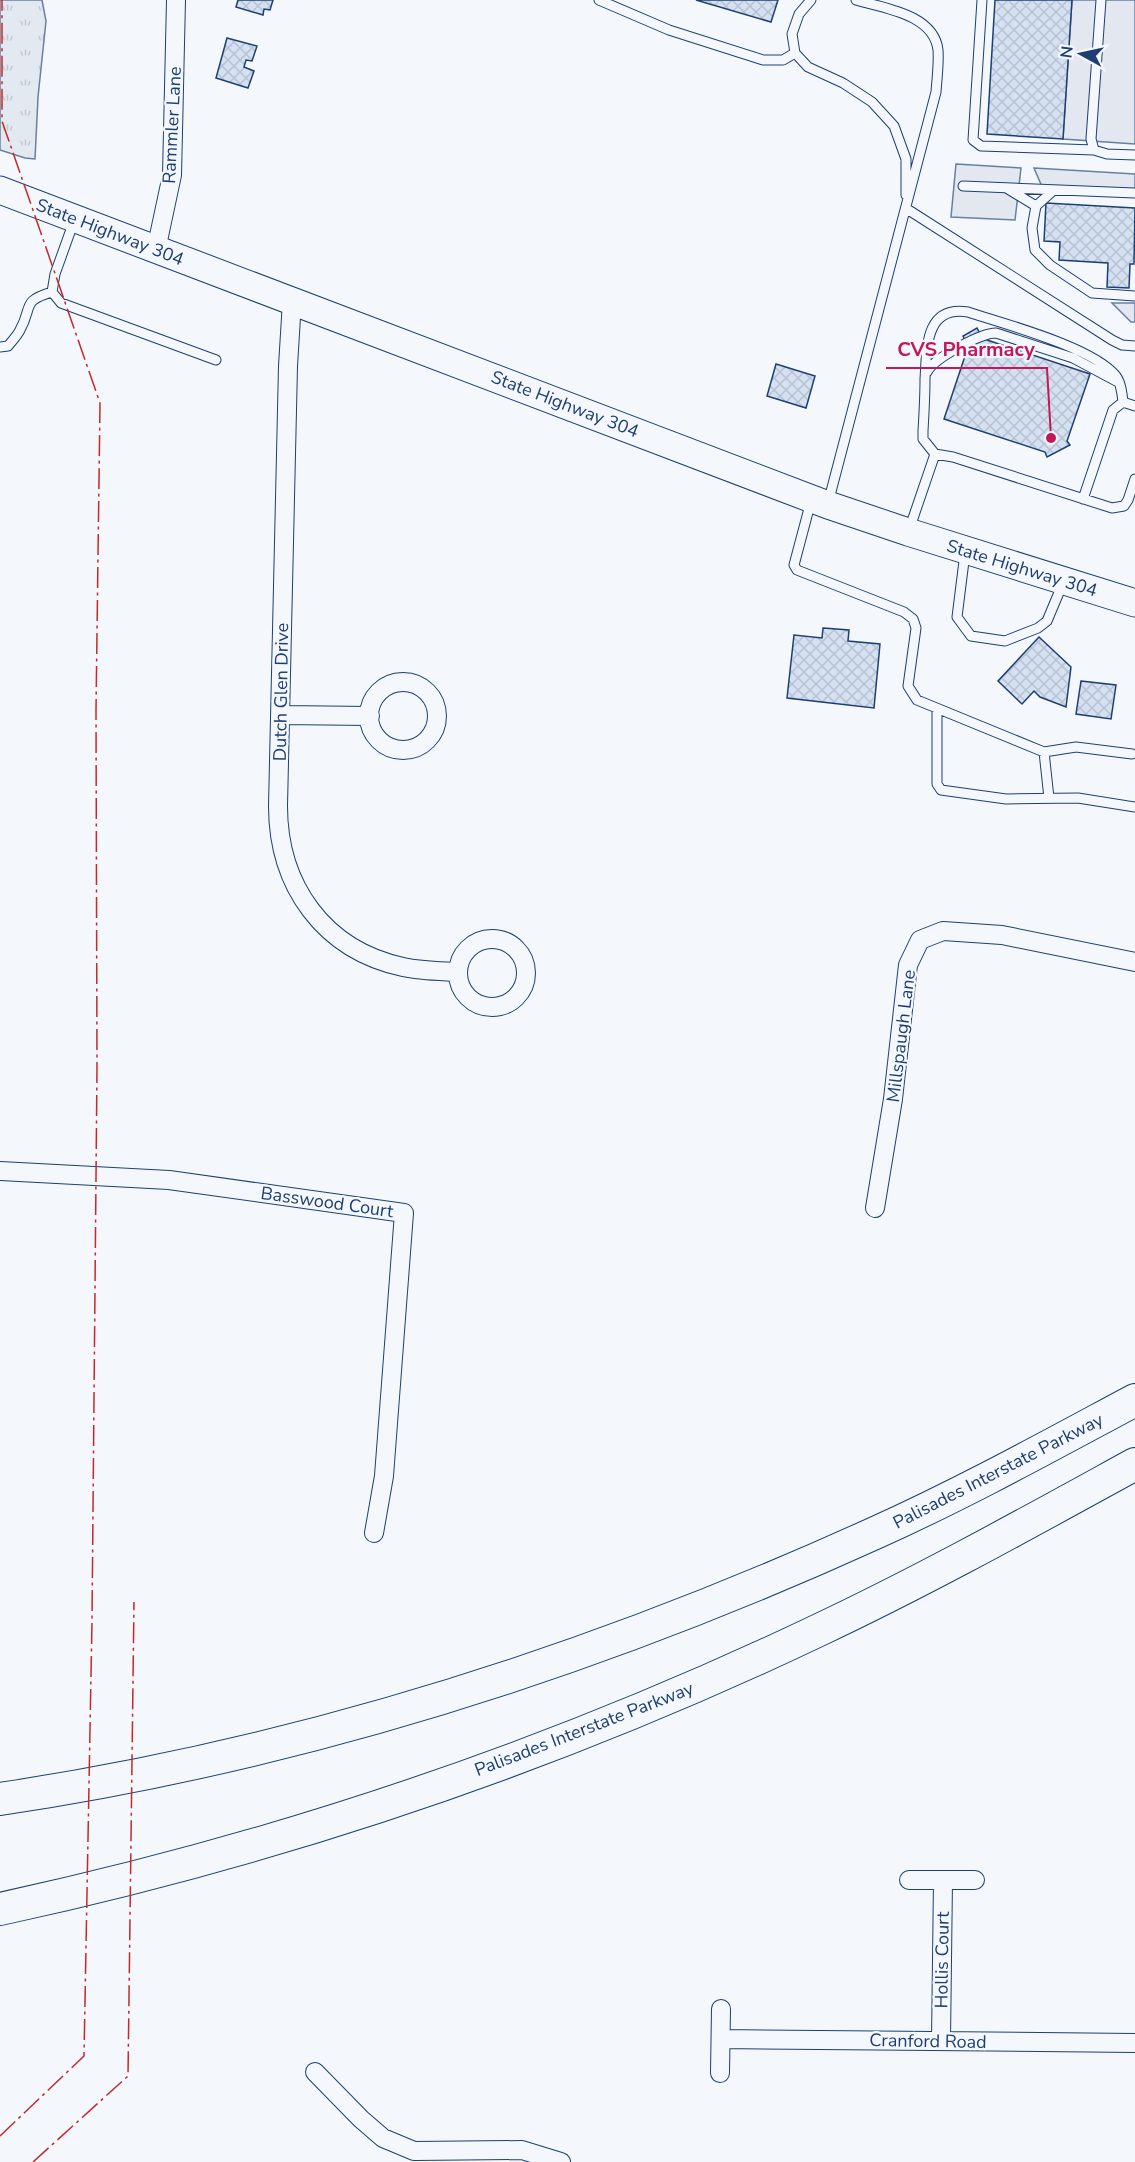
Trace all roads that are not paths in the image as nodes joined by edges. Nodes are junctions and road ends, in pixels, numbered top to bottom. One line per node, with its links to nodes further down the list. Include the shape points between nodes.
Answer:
1 (176, 0): 18 (street, Rammler Lane, via 172,175)
2 (598, 0): 7 (lane, via 676,33 763,60 783,60)
3 (811, 0): 7 (lane, via 799,14 792,34)
4 (856, 0): 16 (lane, via 905,14 928,28 938,48 936,92)
5 (982, 0): 8 (lane, via 973,140 981,146)
6 (1101, 0): 8 (lane, via 1091,140)
7 (795, 53): 16 (lane, via 808,68 843,83 872,102 894,126 906,159)
8 (1094, 150): 9 (lane)
9 (1135, 154)
10 (963, 186): 11 (lane)
11 (1006, 188): 13 (lane); 15 (lane)
12 (0, 190): 17 (main road, State Highway 304)
13 (1054, 190): 14 (lane); 15 (lane)
14 (1135, 193)
15 (1036, 206): 20 (lane, via 1032,228 1035,250 1050,265 1092,293)
16 (907, 209): 22 (lane, via 1112,340); 32 (lane)
17 (75, 219): 18 (main road, State Highway 304); 19 (lane)
18 (156, 250): 21 (main road, State Highway 304)
19 (52, 292): 23 (lane, via 31,301 20,330 8,346); 24 (lane, via 61,303)
20 (1135, 296)
21 (292, 301): 32 (main road, State Highway 304); 38 (street, Dutch Glen Drive)
22 (1135, 346)
23 (0, 347)
24 (216, 360)
25 (926, 378): 26 (lane, via 936,360 986,334 996,333 1073,358 1114,379); 26 (lane, via 931,329 942,316 958,311 1078,350 1111,371); 29 (lane, via 923,439)
26 (1122, 391): 27 (lane)
27 (1123, 402): 28 (lane); 31 (lane, via 1113,411)
28 (1135, 406)
29 (935, 454): 31 (lane); 33 (lane)
30 (1135, 479): 31 (lane, via 1124,507 1112,508)
31 (1083, 499)
32 (820, 502): 33 (main road, State Highway 304); 37 (lane, via 794,566 796,570 913,619 916,628 908,686 917,700)
33 (908, 532): 34 (main road, State Highway 304)
34 (965, 550): 35 (main road, State Highway 304); 35 (lane, via 957,617 970,636 1005,640 1038,628 1047,621)
35 (1064, 581): 36 (main road, State Highway 304)
36 (1135, 603)
37 (937, 710): 40 (lane); 42 (lane, via 939,789 1006,799)
38 (281, 715): 39 (street); 45 (street, Dutch Glen Drive, via 281,841 291,877 308,908 345,943 373,958 418,970)
39 (370, 716)
40 (1044, 752): 41 (lane, via 1076,747); 42 (lane)
41 (1132, 754)
42 (1049, 798): 43 (lane, via 1078,798)
43 (1135, 807)
44 (1135, 962): 47 (street, Millspaugh Lane, via 1002,935 943,931 920,940 908,965 893,1099)
45 (458, 972)
46 (0, 1171): 50 (street, Basswood Court, via 169,1180 404,1213 384,1476)
47 (875, 1208)
48 (1135, 1400): 51 (highway, Palisades Interstate Parkway, via 878,1532 685,1613 566,1657 287,1741 150,1772)
49 (1135, 1464): 55 (highway, Palisades Interstate Parkway, via 881,1601 754,1661 614,1720 472,1774 305,1830)
50 (374, 1533)
51 (0, 1799)
52 (909, 1880): 53 (street)
53 (943, 1880): 54 (street); 58 (street, Hollis Court)
54 (975, 1880)
55 (0, 1909)
56 (722, 2009): 57 (street)
57 (721, 2039): 58 (street, Cranford Road); 61 (street)
58 (941, 2041): 59 (street, Cranford Road)
59 (1135, 2043)
60 (315, 2072): 62 (street, via 383,2138 414,2151 522,2150)
61 (720, 2073)
62 (561, 2162)

